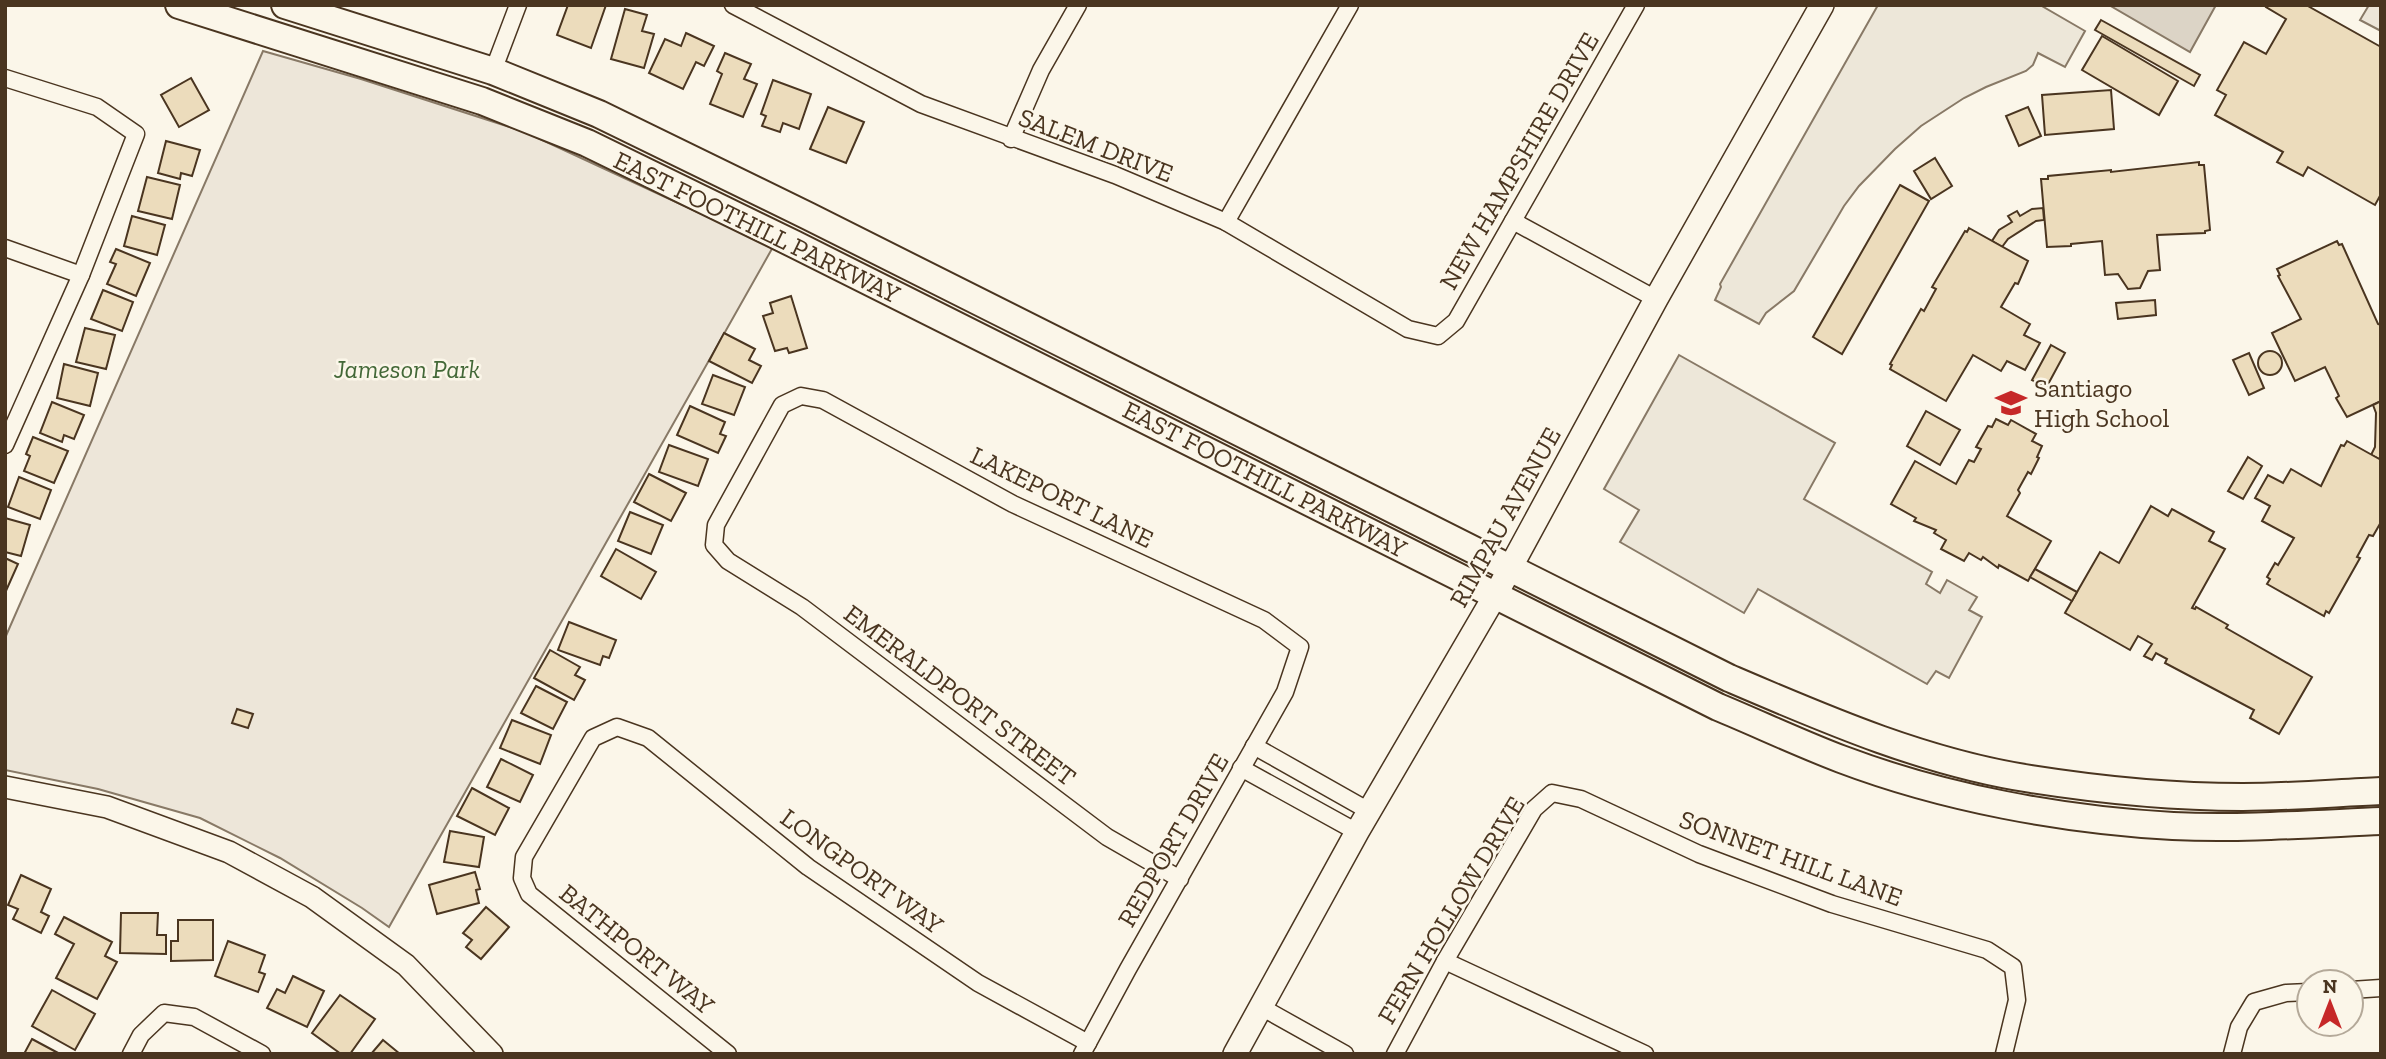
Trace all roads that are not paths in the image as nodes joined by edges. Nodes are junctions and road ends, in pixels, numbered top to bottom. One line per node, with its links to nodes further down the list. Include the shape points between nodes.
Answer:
1 (178, 5): 22 (main road, EAST FOOTHILL PARKWAY, via 482,102 587,143)
2 (285, 5): 9 (main road, EAST FOOTHILL PARKWAY)
3 (518, 5): 9 (street)
4 (733, 5): 11 (street, SALEM DRIVE, via 920,104)
5 (1078, 5): 11 (street, via 1041,70)
6 (1350, 5): 12 (street)
7 (1636, 5): 13 (street, NEW HAMPSHIRE DRIVE)
8 (1822, 5): 16 (main road, RIMPAU AVENUE)
9 (493, 71): 21 (main road, EAST FOOTHILL PARKWAY, via 624,126)
10 (5, 78): 15 (street, via 97,107 136,134)
11 (1011, 139): 12 (street, SALEM DRIVE, via 1115,175)
12 (1226, 222): 17 (street, SALEM DRIVE, via 1408,329)
13 (1513, 222): 16 (street); 17 (street, NEW HAMPSHIRE DRIVE, via 1457,321)
14 (5, 248): 15 (street)
15 (81, 275): 18 (street)
16 (1656, 299): 21 (main road, RIMPAU AVENUE)
17 (1438, 336)
18 (12, 414): 19 (street)
19 (5, 445)
20 (714, 545): 23 (street, LAKEPORT LANE, via 716,525 782,405 801,396 822,400 1013,504 1264,620); 33 (street, EMERALDPORT STREET, via 728,561 802,607 1107,837)
21 (1511, 568): 22 (main road, RIMPAU AVENUE); 27 (main road, EAST FOOTHILL PARKWAY, via 1730,678 1850,729 1952,761 2029,779 2176,794 2243,797)
22 (1496, 594): 29 (main road, RIMPAU AVENUE); 30 (main road, EAST FOOTHILL PARKWAY, via 1718,707 1842,759 1949,792 2025,808 2174,826)
23 (1300, 648): 24 (street, REDPORT DRIVE, via 1285,692)
24 (1254, 746): 25 (street, REDPORT DRIVE); 29 (street)
25 (1241, 768): 31 (street); 33 (street, REDPORT DRIVE)
26 (5, 787): 38 (street, via 107,807 229,852 312,897 406,965)
27 (2381, 791)
28 (1552, 793): 34 (street, FERN HOLLOW DRIVE, via 1534,809); 46 (street, SONNET HILL LANE, via 1581,799 1699,854 1832,904 1987,950 2013,967 2017,1000)
29 (1369, 811): 31 (main road, RIMPAU AVENUE)
30 (2381, 821)
31 (1357, 832): 36 (main road, RIMPAU AVENUE)
32 (522, 878): 37 (street, LONGPORT WAY, via 524,857 593,738 617,727 648,738 808,867 978,983); 41 (street, BATHPORT WAY, via 529,894)
33 (1180, 879): 37 (street, REDPORT DRIVE)
34 (1445, 961): 44 (street, FERN HOLLOW DRIVE); 45 (street)
35 (2295, 993): 47 (street, via 2254,1002 2239,1027)
36 (1261, 1007): 42 (main road, RIMPAU AVENUE); 43 (street)
37 (1085, 1049)
38 (484, 1051)
39 (131, 1054): 40 (street, via 141,1035 164,1013 194,1017)
40 (262, 1054)
41 (728, 1054)
42 (1235, 1054)
43 (1345, 1054)
44 (1395, 1054)
45 (1645, 1054)
46 (2004, 1054)
47 (2232, 1054)

